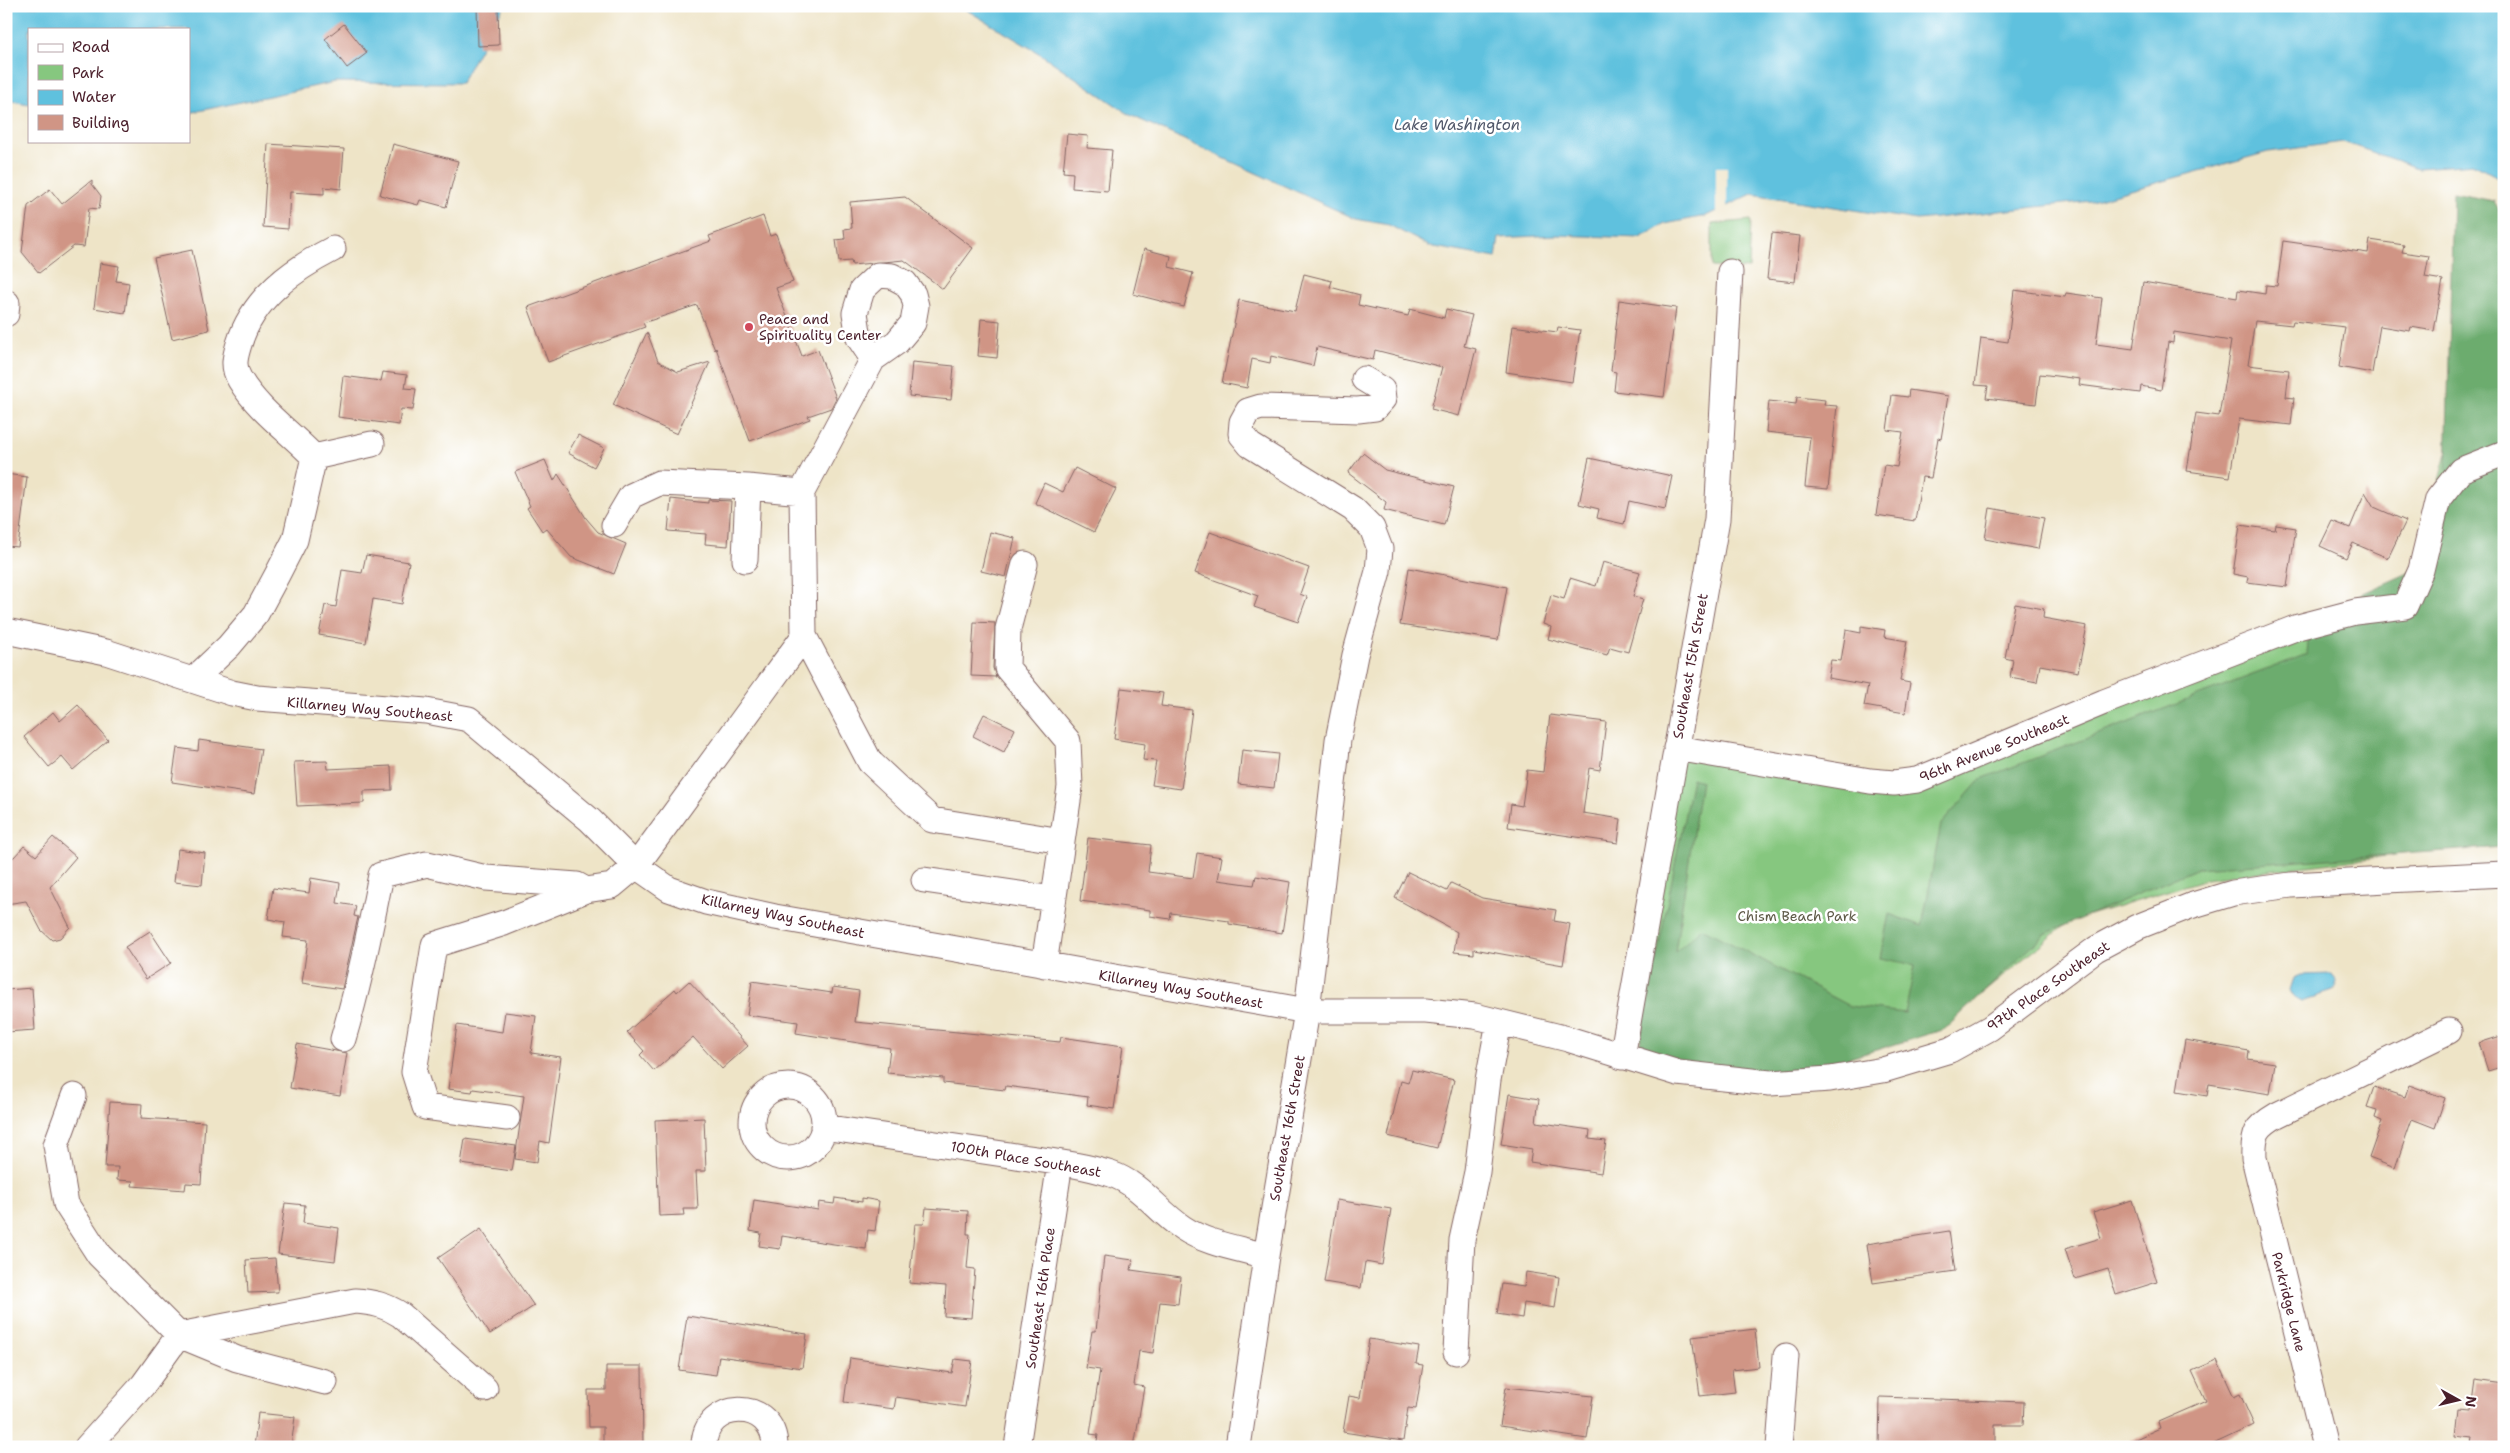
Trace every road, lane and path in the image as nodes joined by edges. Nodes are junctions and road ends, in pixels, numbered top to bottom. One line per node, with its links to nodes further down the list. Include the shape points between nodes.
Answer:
1 (332, 248): 7 (street, via 279,283 254,311 243,330 234,367 240,381 258,404)
2 (1730, 272): 16 (street, Southeast 15th Street, via 1717,520)
3 (873, 359): 9 (street)
4 (1364, 378): 24 (street, Southeast 16th Street, via 1382,390 1383,398 1375,408 1261,406 1248,411 1242,422 1241,434 1250,445 1353,509 1372,528 1380,549 1378,571 1340,726)
5 (372, 444): 7 (street)
6 (2504, 454): 16 (street, 96th Avenue Southeast, via 2461,470 2438,499 2421,570 2406,606 2355,612 2298,627 2104,702 1917,780 1894,783 1870,781)
7 (314, 457): 15 (street, via 295,540 277,575 256,614)
8 (748, 487): 9 (street); 10 (street, via 659,483 630,496); 11 (street)
9 (802, 492): 14 (street)
10 (614, 525)
11 (745, 560)
12 (1025, 564): 17 (street, via 1008,629 1008,668 1068,741 1070,787)
13 (6, 631): 15 (street, Killarney Way Southeast, via 106,652)
14 (804, 636): 17 (street, via 870,762 932,820); 18 (street)
15 (194, 680): 18 (street, Killarney Way Southeast, via 257,698 426,711 469,719 590,820)
16 (1676, 748): 28 (street, Southeast 15th Street)
17 (1062, 842): 22 (street)
18 (636, 866): 21 (street, via 612,886); 23 (street, Killarney Way Southeast, via 669,889 706,902)
19 (2504, 874): 28 (street, 97th Place Southeast, via 2291,885 2233,894 2190,906 2137,926 2096,949 1990,1028 1950,1050 1883,1070 1830,1079 1770,1083 1678,1074)
20 (924, 880): 22 (street)
21 (586, 890): 27 (street, via 577,886 486,878 427,864 381,875 356,995); 30 (street, via 504,923 434,945 414,1072 425,1107)
22 (1053, 898): 23 (street)
23 (1044, 965): 24 (street, Killarney Way Southeast)
24 (1307, 1011): 25 (street, Killarney Way Southeast, via 1426,1012 1475,1016); 33 (street, Southeast 16th Street)
25 (1499, 1022): 28 (street, Killarney Way Southeast, via 1568,1039); 35 (street, via 1477,1172 1462,1240)
26 (2449, 1031): 45 (street, Parkridge Lane, via 2263,1123 2253,1143)
27 (343, 1039)
28 (1622, 1057)
29 (74, 1096): 34 (street, via 56,1146 66,1204 99,1255)
30 (507, 1118)
31 (824, 1127): 32 (street, 100th Place Southeast)
32 (1060, 1163): 33 (street, 100th Place Southeast, via 1126,1180 1185,1230 1206,1240); 39 (street, Southeast 16th Place)
33 (1266, 1256): 43 (street, Southeast 16th Street)
34 (179, 1335): 37 (street, via 237,1358); 38 (street, via 354,1301 372,1302 401,1315); 40 (street, via 143,1386)
35 (1456, 1352)
36 (1786, 1356): 44 (street)
37 (325, 1382)
38 (485, 1389)
39 (1022, 1443)
40 (87, 1447)
41 (704, 1447): 42 (street, via 707,1429 714,1420 723,1413 745,1410 765,1420 772,1429)
42 (775, 1447)
43 (1238, 1447)
44 (1779, 1447)
45 (2325, 1447)

